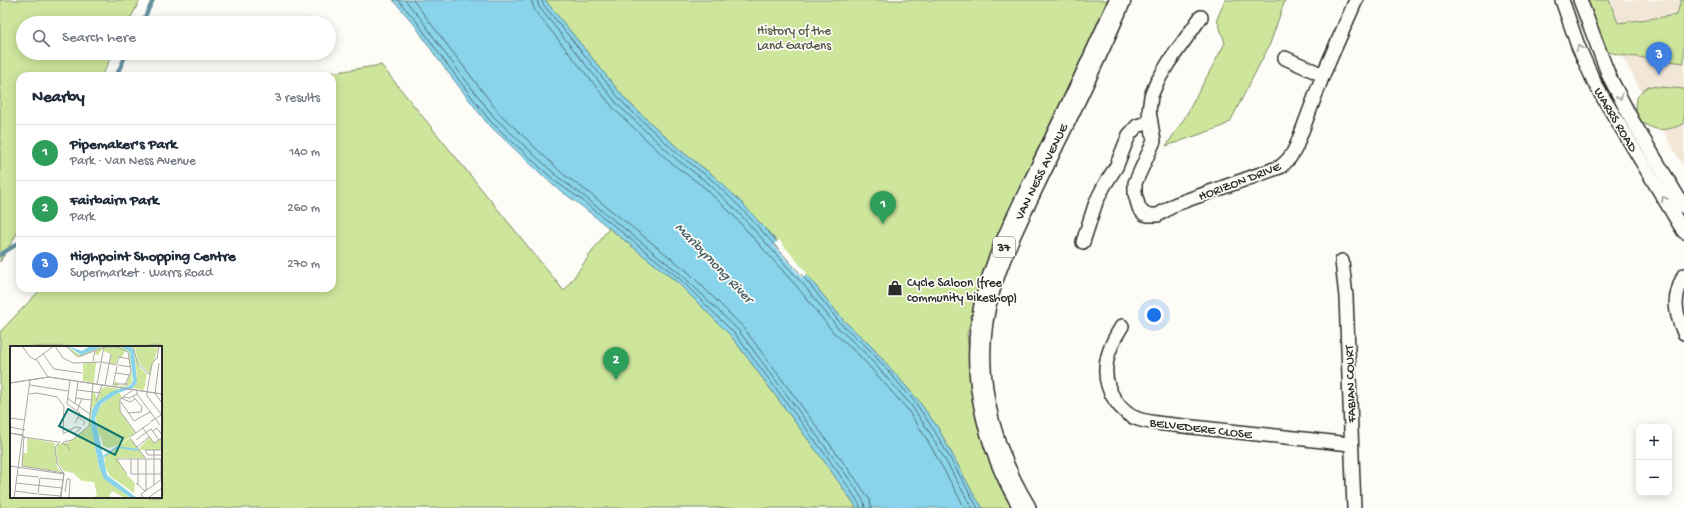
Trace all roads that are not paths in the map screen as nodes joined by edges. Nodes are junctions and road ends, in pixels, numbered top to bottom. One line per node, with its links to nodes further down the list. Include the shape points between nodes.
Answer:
1 (1120, 0): 17 (main road, VAN NESS AVENUE / 37, via 1002,251 984,308 980,330 980,379 994,438)
2 (1356, 0): 7 (street, HORIZON DRIVE)
3 (1562, 0): 10 (street, WARRS ROAD, one-way to 3, via 1595,84)
4 (1580, 0): 9 (street, WARRS ROAD, one-way to 9, via 1611,81)
5 (1201, 17): 8 (street, HORIZON DRIVE, via 1157,82 1151,96)
6 (1285, 58): 7 (street)
7 (1323, 75): 8 (street, HORIZON DRIVE, via 1296,147 1286,163 1176,204 1162,214 1154,216 1148,216 1141,210 1134,190 1136,179 1153,144)
8 (1149, 117): 11 (street, via 1132,130 1119,161 1096,202)
9 (1684, 207)
10 (1684, 232)
11 (1083, 242)
12 (1342, 261): 16 (street, FABIAN COURT, via 1346,297)
13 (1684, 275): 15 (street, via 1675,301)
14 (1122, 326): 16 (street, BELVEDERE CLOSE, via 1110,350 1105,373 1112,396 1129,415 1139,420 1165,424)
15 (1684, 333)
16 (1350, 444): 18 (street, FABIAN COURT)
17 (1024, 508)
18 (1354, 508)

